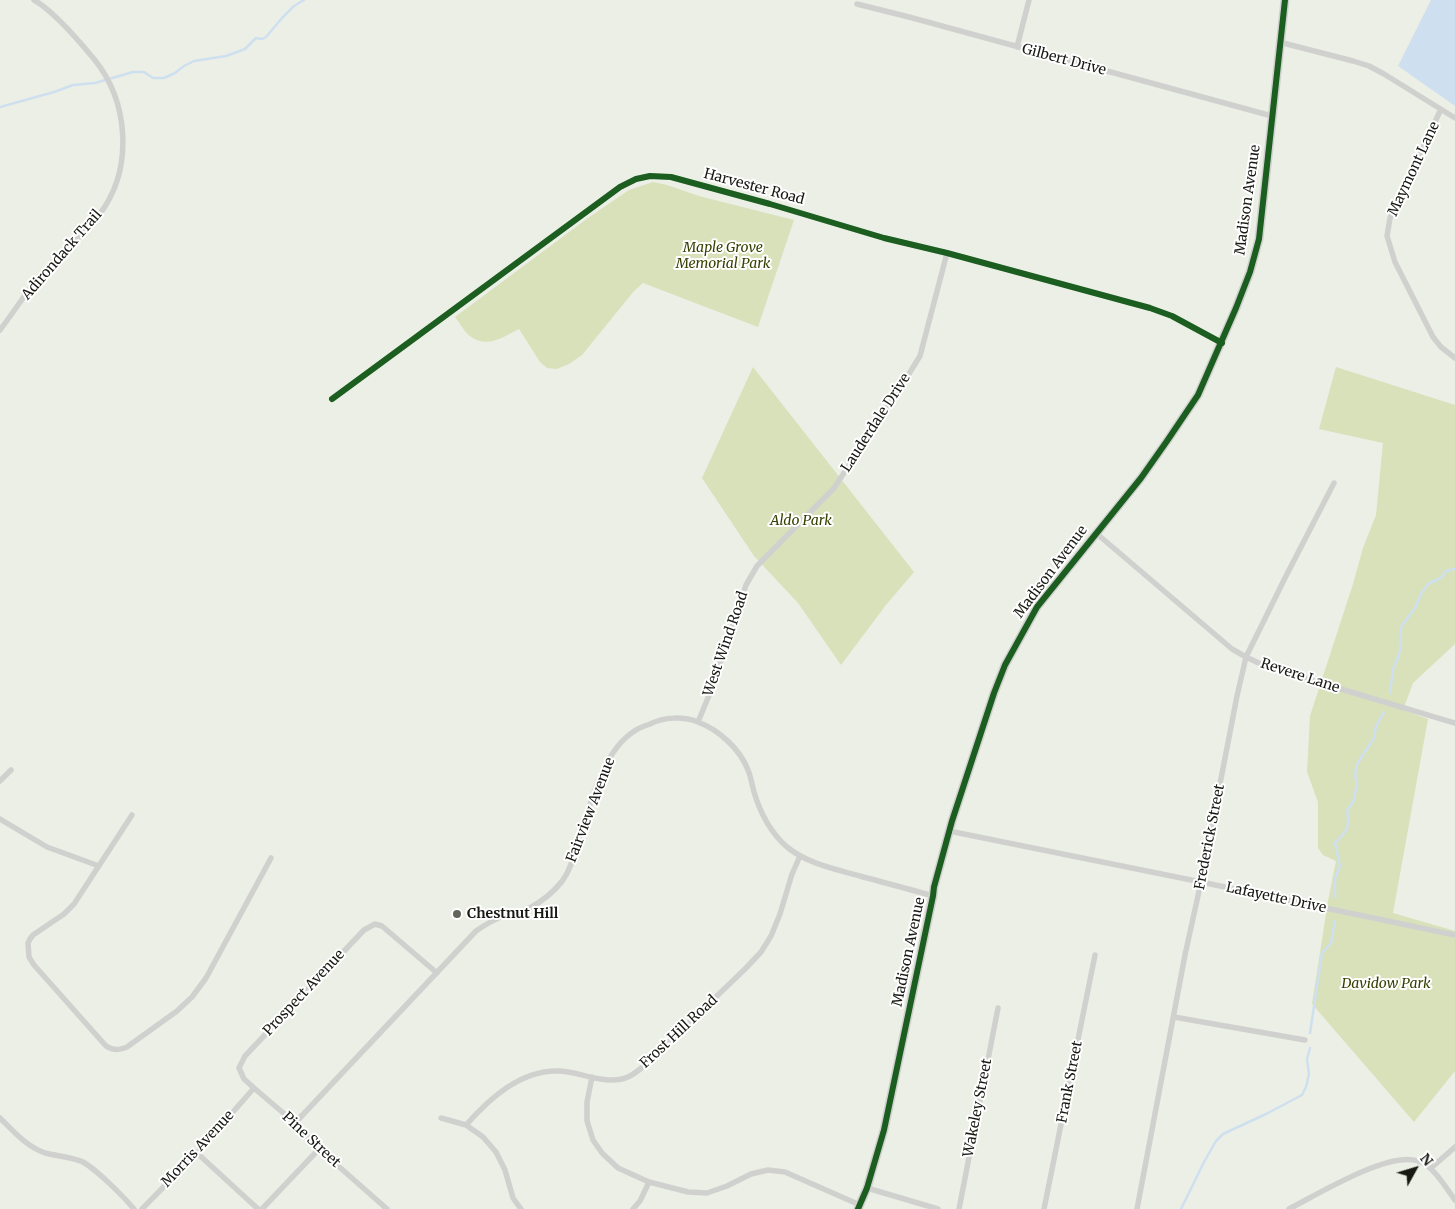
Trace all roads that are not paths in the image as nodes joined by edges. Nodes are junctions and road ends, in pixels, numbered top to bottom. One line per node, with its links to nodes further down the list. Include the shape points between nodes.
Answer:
1 (34, 0): 11 (street, Adirondack Trail, via 88,52 110,84 123,132 121,163 117,182 100,213 39,277)
2 (1029, 0): 6 (street)
3 (1285, 0): 5 (street, Madison Avenue)
4 (857, 4): 6 (street, Gilbert Drive)
5 (1280, 42): 7 (street, via 1369,66); 8 (street, Madison Avenue)
6 (1017, 47): 8 (street, Gilbert Drive)
7 (1441, 109): 9 (street); 13 (street, Maymont Lane, via 1390,218 1387,236 1395,262 1433,337)
8 (1272, 116): 12 (street, Madison Avenue, via 1259,239 1250,272)
9 (1455, 118)
10 (946, 253): 12 (street, Harvester Road, via 1150,308); 14 (street, Harvester Road, via 671,177 636,179 620,187); 17 (street, Lauderdale Drive, via 920,356 902,386 834,488)
11 (0, 330)
12 (1222, 343): 16 (street, Madison Avenue, via 1198,395 1140,478)
13 (1455, 358)
14 (332, 399)
15 (1334, 483): 18 (street, Frederick Street)
16 (1096, 533): 18 (street, Revere Lane, via 1232,649); 25 (street, Madison Avenue, via 1037,607 1004,665)
17 (757, 566): 19 (street, West Wind Road, via 746,585)
18 (1246, 657): 20 (street, Revere Lane, via 1267,667); 29 (street, Frederick Street)
19 (698, 722): 26 (street, Fairview Avenue, via 730,742 748,770 769,826 786,846); 33 (street, Fairview Avenue, via 682,718 654,722 633,731 622,741 610,756 598,784 564,879 553,892 527,910 488,922)
20 (1455, 723)
21 (11, 770): 22 (street)
22 (0, 781)
23 (132, 815): 28 (street)
24 (0, 819): 28 (street, via 47,847)
25 (949, 832): 29 (street, Lafayette Drive); 30 (street, Madison Avenue)
26 (800, 856): 30 (street, Fairview Avenue, via 821,865); 38 (street, Frost Hill Road, via 772,936 746,968 644,1066 618,1080)
27 (271, 858): 28 (street, via 206,978 192,997 121,1050 106,1046 29,957 28,944 33,935 70,909)
28 (99, 866)
29 (1201, 882): 31 (street, Lafayette Drive); 35 (street, Frederick Street)
30 (933, 896): 49 (street, Madison Avenue, via 884,1130)
31 (1455, 935)
32 (1095, 955): 60 (street, Frank Street)
33 (437, 973): 37 (street, Prospect Avenue, via 382,926 375,924 364,930 311,986 245,1056); 42 (street, Fairview Avenue)
34 (998, 1008): 59 (street, Wakeley Street)
35 (1174, 1017): 36 (street); 61 (street, Frederick Street)
36 (1306, 1040)
37 (239, 1068): 39 (street, Pine Street, via 244,1079)
38 (592, 1077): 43 (street, Frost Hill Road, via 559,1070 519,1080 493,1098); 48 (street, via 587,1121 593,1140 618,1168)
39 (254, 1088): 42 (street, Pine Street); 46 (street, Morris Avenue)
40 (0, 1118): 52 (street, via 32,1147 81,1162 93,1169)
41 (441, 1118): 43 (street)
42 (295, 1124): 45 (street, Pine Street)
43 (466, 1125): 56 (street, via 496,1152 505,1170 512,1198)
44 (1455, 1147): 47 (street)
45 (319, 1149): 54 (street); 55 (street, Pine Street)
46 (196, 1153): 53 (street, Morris Avenue); 54 (street)
47 (1430, 1168): 50 (street); 62 (street, via 1417,1161 1396,1160 1368,1168)
48 (649, 1182): 51 (street, via 688,1192 707,1193 751,1174 768,1170 785,1172); 57 (street)
49 (867, 1188): 51 (street, Madison Avenue); 58 (street)
50 (1455, 1200)
51 (859, 1207)
52 (134, 1209)
53 (142, 1209)
54 (260, 1209)
55 (386, 1209)
56 (521, 1209)
57 (633, 1209)
58 (938, 1209)
59 (959, 1209)
60 (1044, 1209)
61 (1137, 1209)
62 (1289, 1209)

